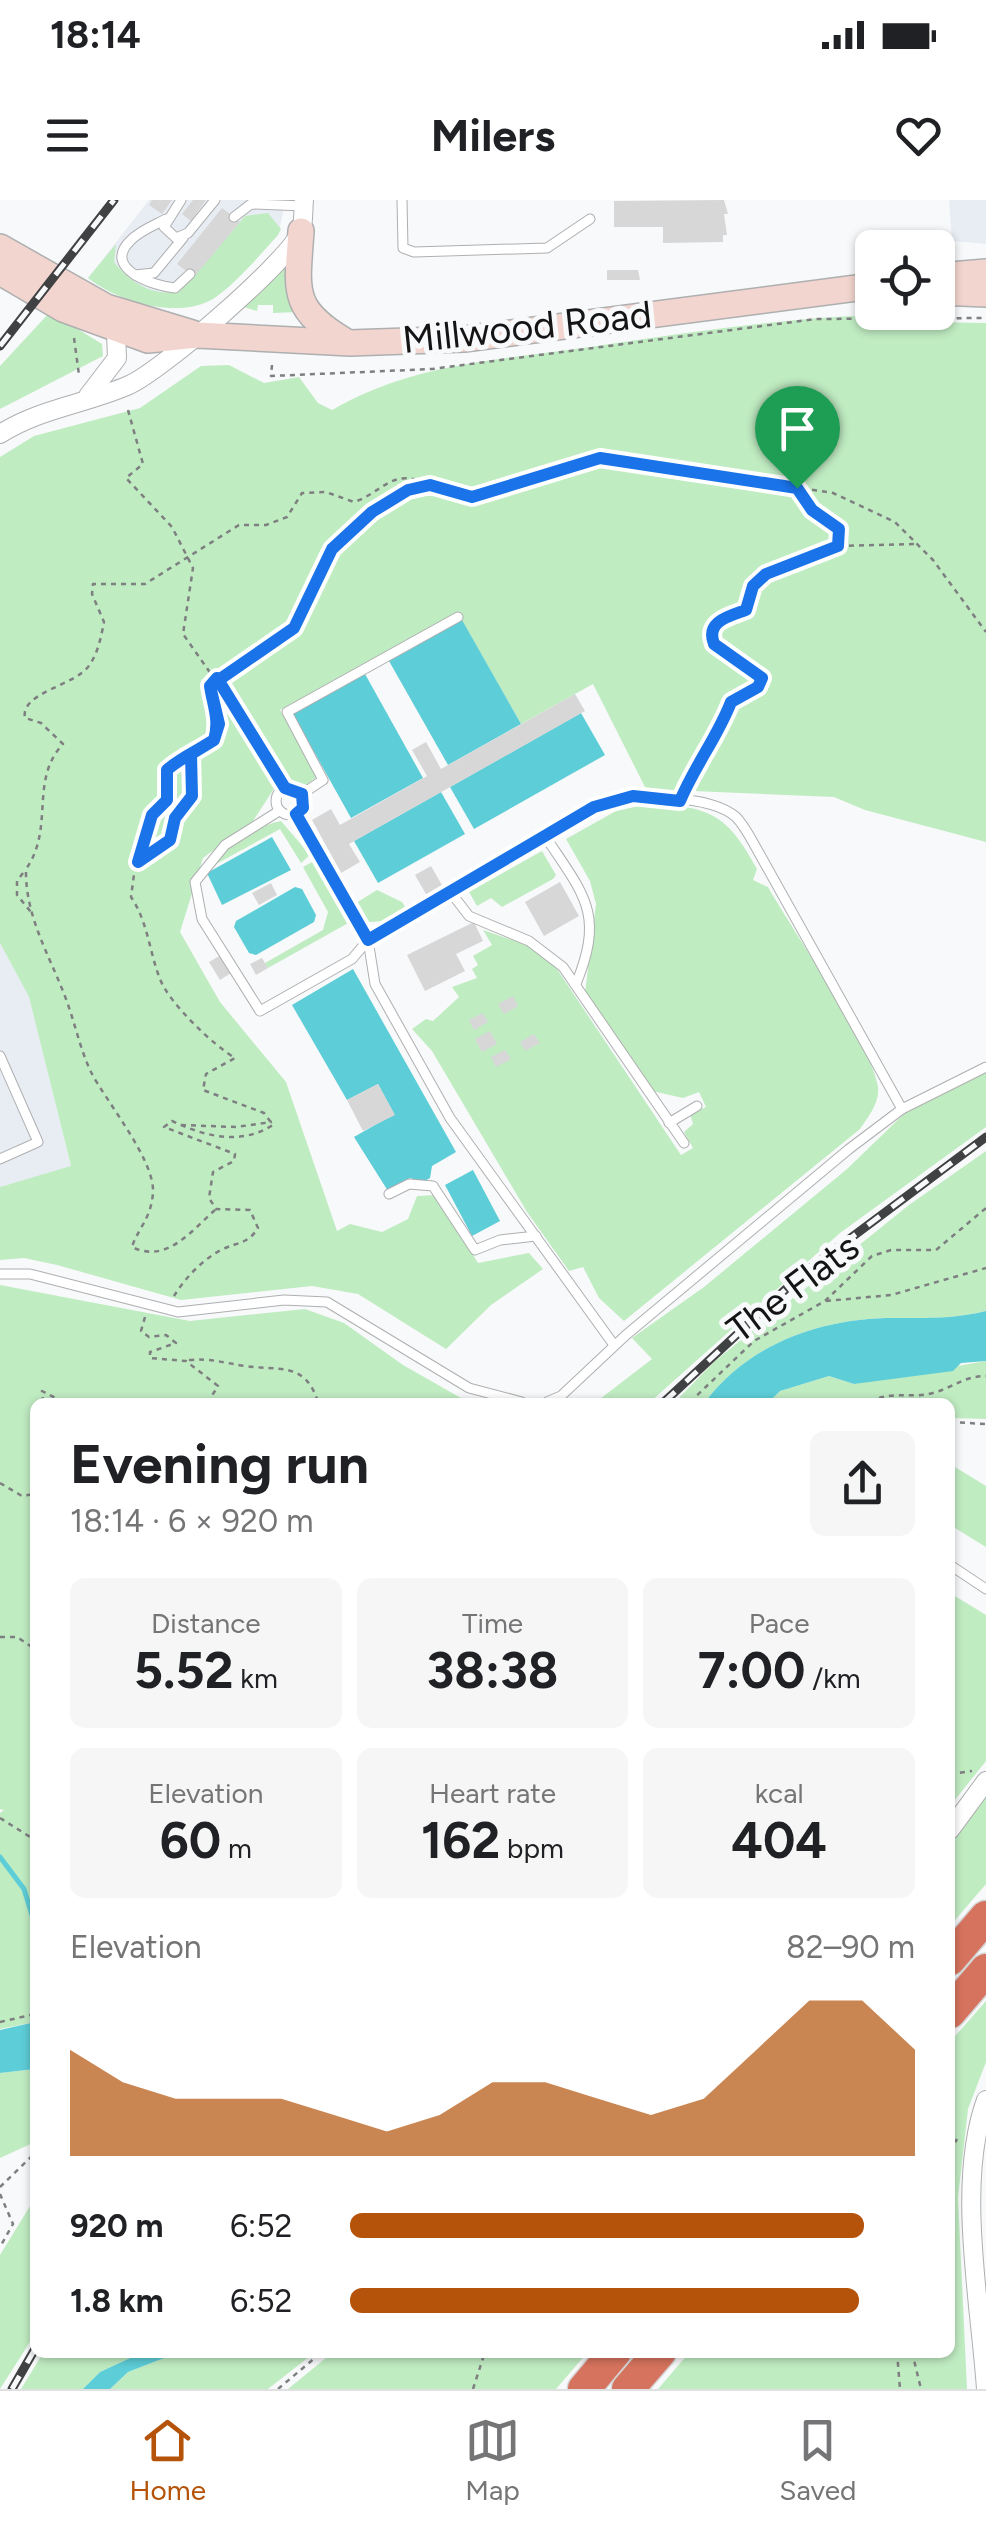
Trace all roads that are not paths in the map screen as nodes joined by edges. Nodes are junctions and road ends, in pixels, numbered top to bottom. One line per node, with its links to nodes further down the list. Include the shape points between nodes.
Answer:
1 (181, 200): 7 (lane)
2 (214, 200): 9 (lane)
3 (402, 200): 8 (lane, via 403,248 414,252 547,248)
4 (249, 202): 5 (lane); 6 (lane)
5 (304, 210): 20 (street, via 230,310); 21 (main road, via 302,309)
6 (234, 217)
7 (166, 219): 9 (lane, via 167,233); 14 (lane, via 123,251)
8 (590, 219)
9 (183, 238): 14 (lane, via 154,273)
10 (0, 247): 20 (main road, Millwood Road, via 106,307)
11 (0, 272): 19 (main road, Millwood Road)
12 (986, 272): 15 (main road)
13 (190, 274): 14 (lane, via 175,288)
14 (132, 275)
15 (955, 275)
16 (855, 290): 21 (main road, Millwood Road, via 464,340)
17 (955, 293): 18 (main road)
18 (986, 294)
19 (116, 332): 20 (main road, Millwood Road, via 148,340); 22 (street, via 117,358)
20 (197, 335): 21 (main road, Millwood Road); 22 (street, via 141,379)
21 (350, 344)
22 (88, 396): 23 (street, via 31,414)
23 (0, 434)
24 (458, 617): 25 (lane, via 287,712 323,780)
25 (302, 794): 26 (lane, via 285,788 276,798); 27 (lane)
26 (279, 811): 27 (lane); 30 (lane, via 225,845 195,882 202,919 256,1008 265,1010 352,959)
27 (296, 814): 30 (lane)
28 (545, 836): 29 (lane); 31 (lane, via 591,920 590,948); 35 (lane, via 618,798 650,796 722,809 741,823)
29 (452, 894): 30 (lane); 31 (lane, via 476,920 539,948)
30 (368, 940): 40 (lane, via 376,984 450,1118)
31 (576, 984): 36 (lane)
32 (0, 1056): 38 (lane, via 38,1142)
33 (986, 1067): 35 (lane)
34 (697, 1106): 36 (lane)
35 (902, 1110): 42 (lane)
36 (669, 1122): 37 (lane)
37 (684, 1144)
38 (0, 1159)
39 (390, 1194): 40 (lane, via 409,1184 433,1186 474,1250)
40 (536, 1236): 42 (lane)
41 (0, 1274): 43 (lane, via 30,1274 166,1310 327,1302 470,1388)
42 (614, 1345): 44 (lane)
43 (507, 1398)
44 (556, 1398)
45 (955, 1568): 46 (lane)
46 (986, 1589)
47 (980, 1776): 48 (street)
48 (955, 1821)
49 (986, 1917): 50 (highway)
50 (955, 1953)
51 (986, 1970): 52 (highway)
52 (955, 2006)
53 (986, 2100): 58 (street, via 973,2172)
54 (610, 2358): 56 (highway)
55 (655, 2358): 57 (highway)
56 (584, 2389)
57 (628, 2389)
58 (986, 2389)

